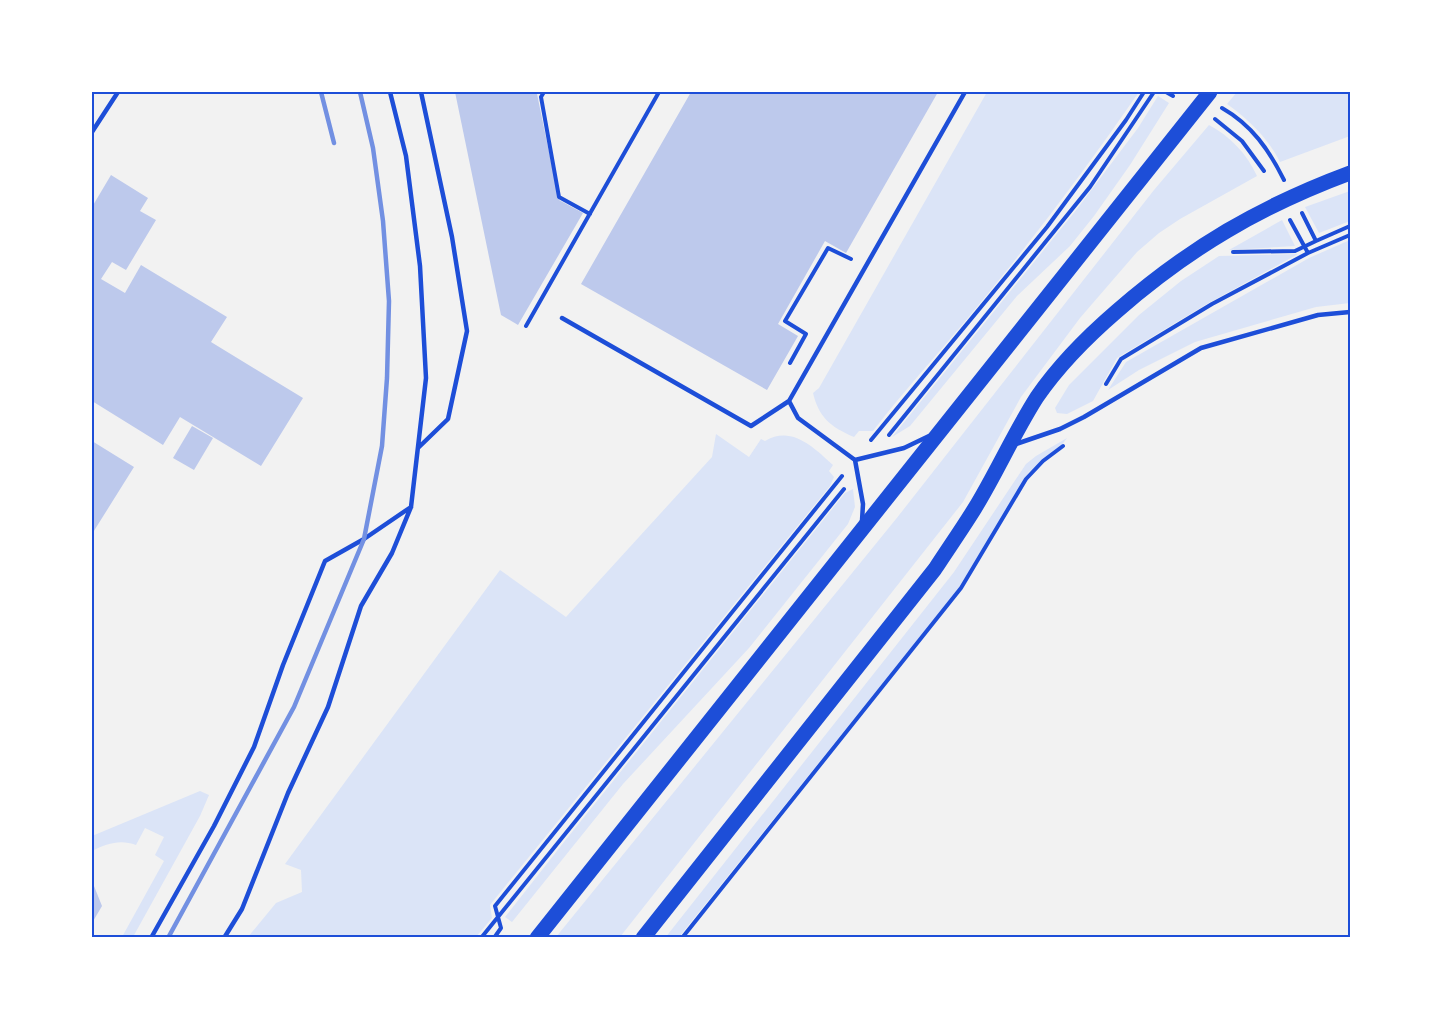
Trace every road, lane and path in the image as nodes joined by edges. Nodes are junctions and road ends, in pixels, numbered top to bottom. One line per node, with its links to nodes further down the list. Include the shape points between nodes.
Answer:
1 (118, 92): 14 (lane)
2 (390, 92): 37 (lane, via 406,156 420,266 426,378)
3 (421, 92): 37 (lane, via 452,237 467,331 448,419)
4 (544, 92): 19 (path, via 541,97 559,197)
5 (659, 92): 19 (path)
6 (965, 92): 33 (lane)
7 (1144, 92): 39 (path, via 1047,226)
8 (1154, 92): 38 (path, via 1090,187)
9 (1166, 92): 11 (path)
10 (1210, 92): 35 (main road)
11 (1173, 96)
12 (1224, 109): 15 (path, via 1255,133)
13 (1215, 119): 16 (path, via 1242,141)
14 (92, 132)
15 (1277, 166)
16 (1264, 171)
17 (1350, 173): 36 (main road, via 1280,201 1220,233 1154,279 1069,357 1038,396)
18 (1301, 211): 23 (path)
19 (590, 214): 30 (path)
20 (1289, 217): 24 (path)
21 (1350, 226): 23 (path)
22 (1350, 235): 27 (path)
23 (1316, 241): 24 (path)
24 (1304, 246): 26 (path, via 1295,251); 27 (path)
25 (856, 250): 31 (path, via 850,260 828,248 785,321 806,334)
26 (1225, 252)
27 (1308, 253): 32 (path, via 1120,359)
28 (1350, 312): 34 (lane, via 1318,315 1201,348)
29 (562, 318): 33 (lane, via 751,426)
30 (526, 326)
31 (786, 370)
32 (1106, 386)
33 (789, 401): 39 (lane, via 798,418)
34 (1084, 417): 36 (lane); 50 (path, via 1066,443 1026,479 961,588)
35 (946, 424): 38 (lane, via 904,448); 42 (main road)
36 (1008, 447): 49 (main road, via 975,508 935,569)
37 (418, 448): 41 (lane)
38 (871, 456): 39 (lane)
39 (855, 460): 40 (lane); 43 (path, via 495,906)
40 (858, 472): 42 (lane, via 863,504); 43 (path)
41 (411, 507): 44 (lane, via 325,561 282,665 254,747); 45 (lane, via 392,553 361,606 328,707 288,793 242,909)
42 (860, 531): 48 (main road)
43 (498, 917): 46 (path); 47 (path, via 501,928)
44 (151, 938)
45 (224, 938)
46 (481, 938)
47 (494, 938)
48 (537, 938)
49 (643, 938)
50 (682, 938)

